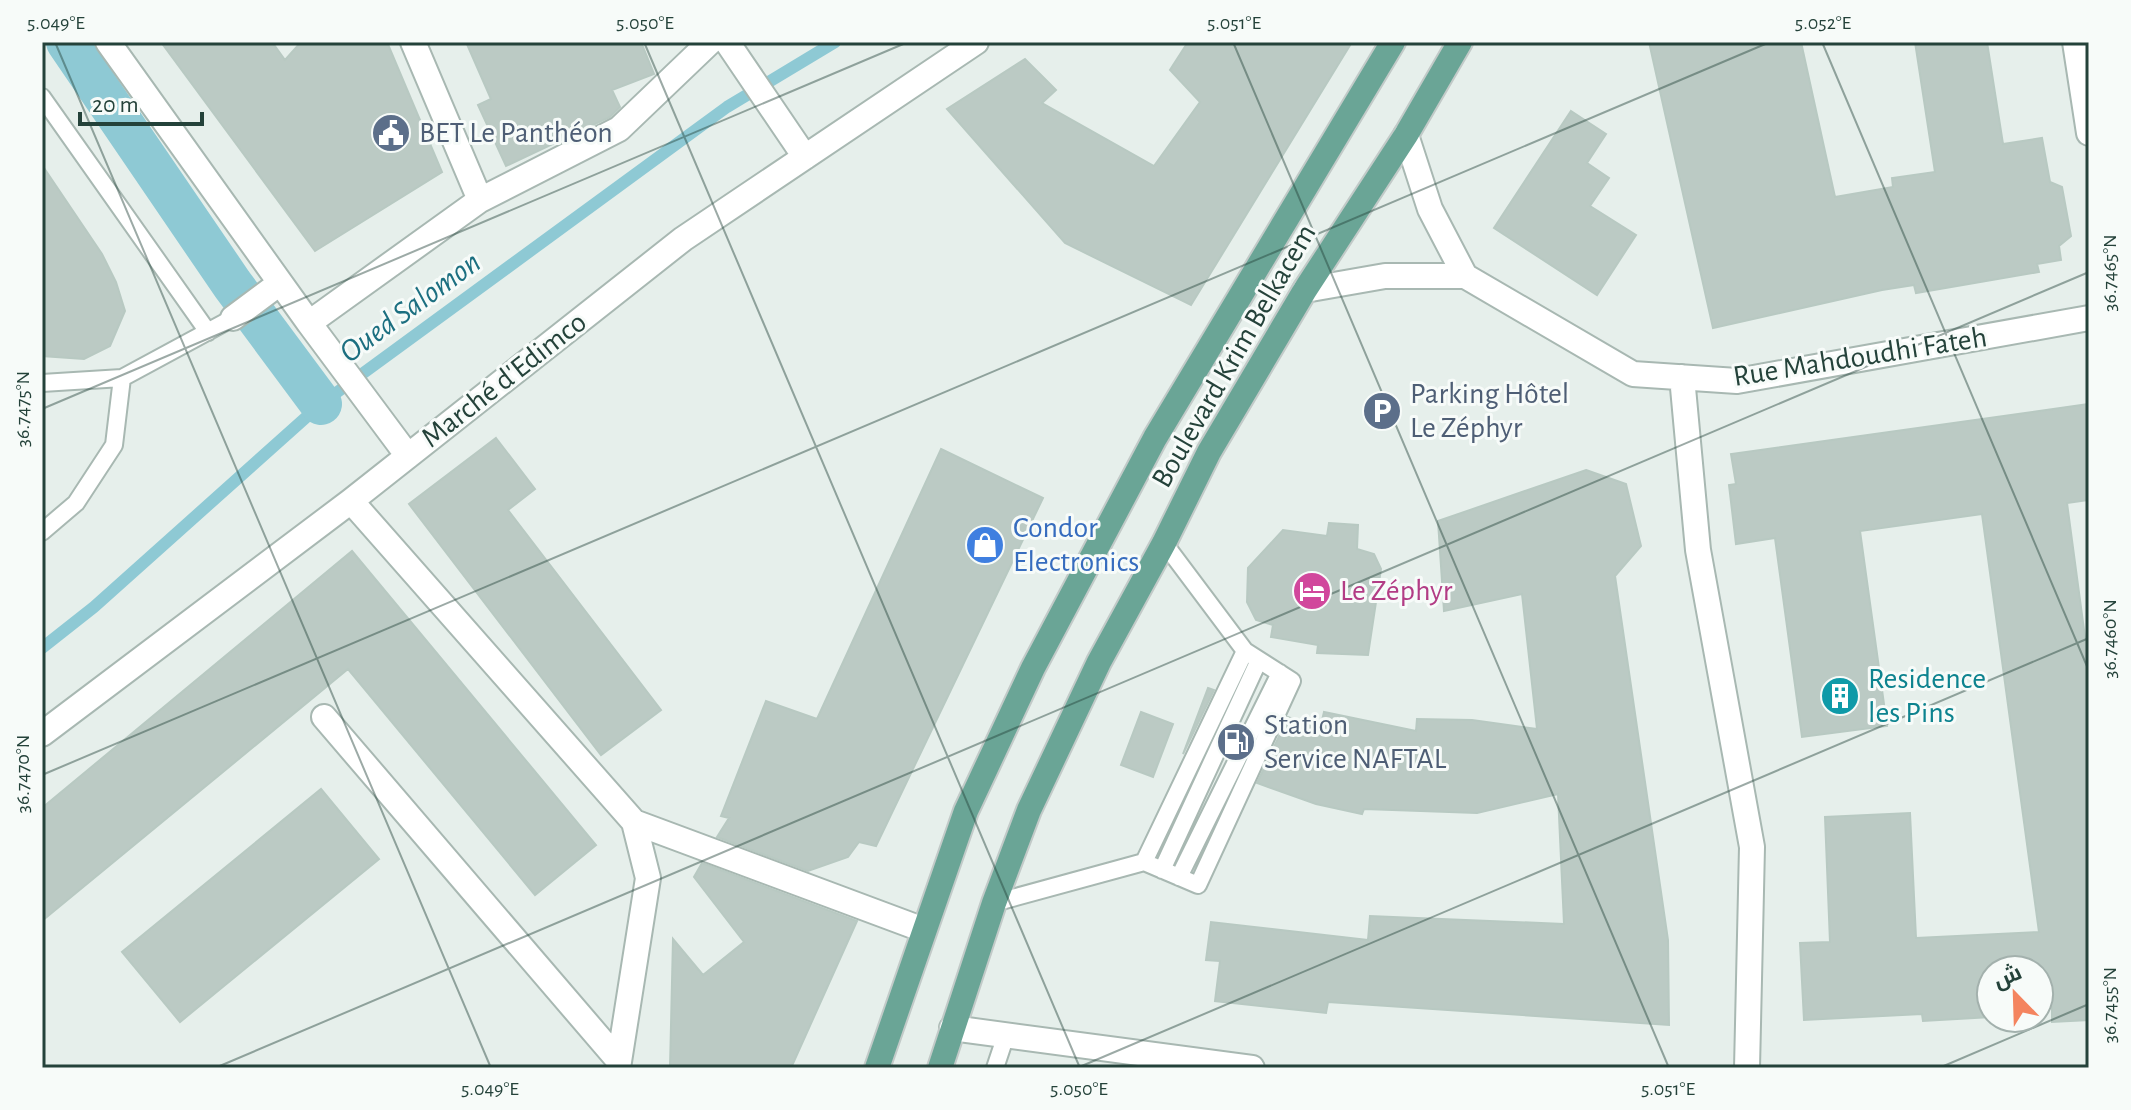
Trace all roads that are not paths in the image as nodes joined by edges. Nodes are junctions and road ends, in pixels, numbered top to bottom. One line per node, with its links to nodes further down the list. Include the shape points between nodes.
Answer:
1 (108, 42): 14 (street)
2 (413, 42): 12 (street)
3 (976, 42): 11 (street, Marché d'Edimco)
4 (1393, 42): 34 (main road, Boulevard Krim Belkacem, via 1155,438 1054,627 966,811)
5 (1460, 42): 10 (main road, Boulevard Krim Belkacem)
6 (2075, 42): 9 (street)
7 (723, 44): 11 (street); 12 (street, via 619,129)
8 (42, 97): 19 (lane)
9 (2089, 133)
10 (1406, 135): 13 (street, via 1430,209); 15 (main road, Boulevard Krim Belkacem)
11 (798, 148): 23 (street, Marché d'Edimco)
12 (480, 200): 18 (street)
13 (1465, 276): 15 (street, via 1385,276); 20 (street, Rue Mahdoudhi Fateh, via 1633,374)
14 (277, 286): 16 (street); 18 (street)
15 (1305, 290): 26 (main road, Boulevard Krim Belkacem, via 1209,452)
16 (233, 318): 19 (lane)
17 (2089, 318): 20 (street, Rue Mahdoudhi Fateh, via 1737,381)
18 (309, 323): 23 (street)
19 (208, 332): 21 (lane)
20 (1682, 377): 43 (street, via 1698,550 1752,847)
21 (122, 378): 22 (lane); 25 (lane, via 114,445 76,503)
22 (42, 383)
23 (408, 456): 24 (street, Marché d'Edimco)
24 (351, 501): 29 (street, Marché d'Edimco); 30 (street)
25 (42, 532)
26 (1164, 543): 27 (lane); 33 (main road, Boulevard Krim Belkacem, via 1092,675 1029,810)
27 (1252, 656): 31 (lane); 32 (lane); 32 (lane, via 1280,673 1179,877)
28 (324, 717): 37 (street)
29 (42, 734)
30 (634, 822): 34 (street); 37 (street, via 648,878)
31 (1144, 862): 32 (lane); 33 (lane)
32 (1162, 870)
33 (994, 903): 35 (main road, Boulevard Krim Belkacem)
34 (924, 930): 39 (main road, Boulevard Krim Belkacem)
35 (952, 1028): 36 (street); 40 (main road, Boulevard Krim Belkacem)
36 (1006, 1035): 38 (street); 41 (lane)
37 (619, 1064)
38 (1209, 1065): 42 (street)
39 (877, 1068)
40 (940, 1068)
41 (995, 1068)
42 (1252, 1068)
43 (1747, 1068)

